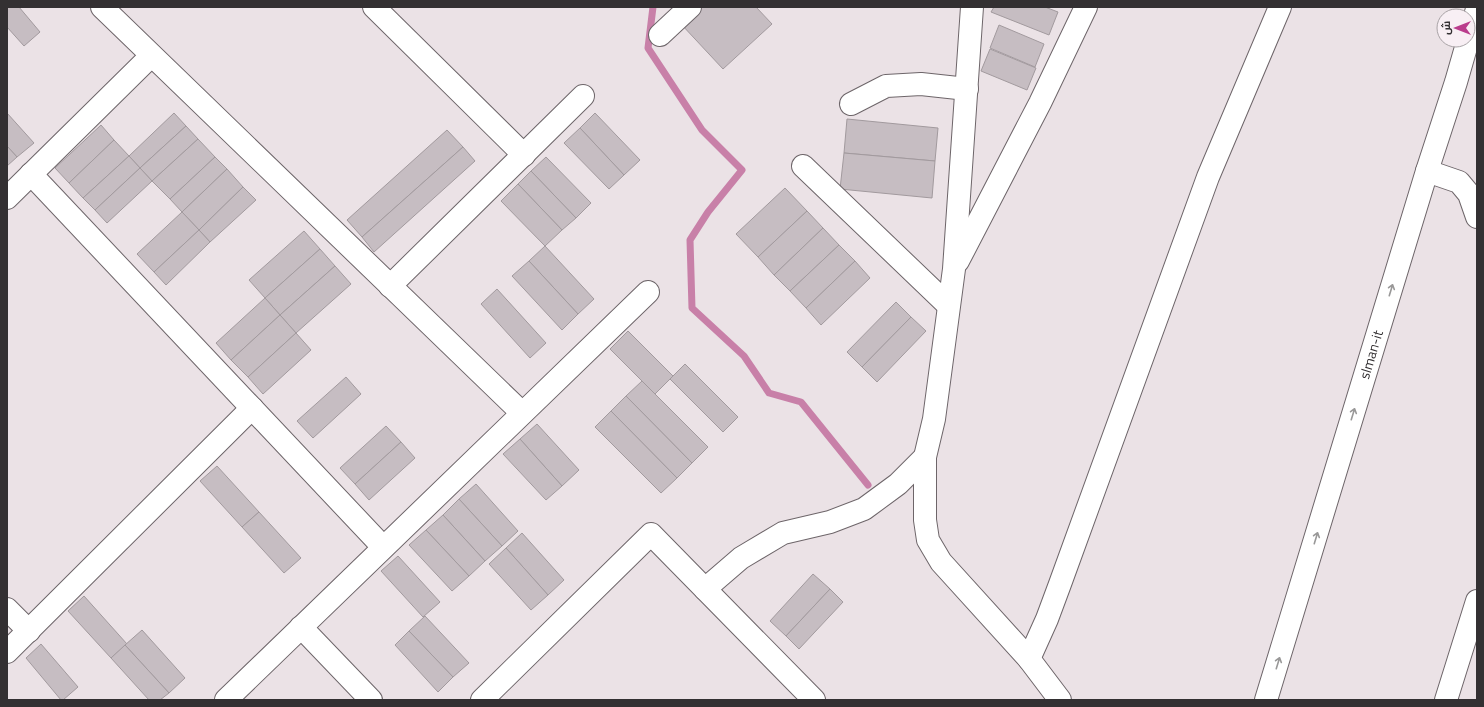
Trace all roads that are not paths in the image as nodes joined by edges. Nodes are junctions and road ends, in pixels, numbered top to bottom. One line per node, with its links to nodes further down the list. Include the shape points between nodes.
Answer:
1 (102, 7): 9 (street)
2 (374, 7): 13 (street)
3 (690, 7): 8 (street)
4 (972, 7): 10 (street)
5 (1086, 7): 19 (street, via 1040,103)
6 (1280, 7): 33 (street, via 1208,177 1047,619)
7 (1477, 9): 15 (street, slman-it)
8 (660, 35)
9 (151, 56): 16 (street); 20 (street)
10 (967, 89): 12 (street, via 921,84 886,86); 19 (street)
11 (583, 96): 13 (street)
12 (851, 104)
13 (524, 155): 20 (street)
14 (803, 166): 22 (street)
15 (1427, 171): 18 (street, via 1459,182 1469,194); 39 (street, slman-it, one-way to 15)
16 (31, 174): 17 (street); 23 (street)
17 (7, 198)
18 (1477, 217)
19 (954, 269): 22 (street)
20 (390, 286): 24 (street)
21 (648, 292): 24 (street)
22 (948, 304): 25 (street, via 934,419)
23 (252, 408): 26 (street); 31 (street)
24 (522, 413): 26 (street)
25 (924, 457): 27 (street, via 898,484 864,509 830,522 783,533 741,558); 33 (street, via 925,520 928,540 941,562)
26 (383, 547): 30 (street)
27 (705, 589): 36 (street, via 651,534); 37 (street)
28 (1477, 601): 40 (street)
29 (7, 609): 31 (street)
30 (301, 627): 34 (street); 35 (street)
31 (29, 630): 32 (street)
32 (7, 652)
33 (1028, 659): 38 (street)
34 (226, 700)
35 (371, 700)
36 (482, 700)
37 (814, 700)
38 (1060, 700)
39 (1266, 700)
40 (1446, 700)

